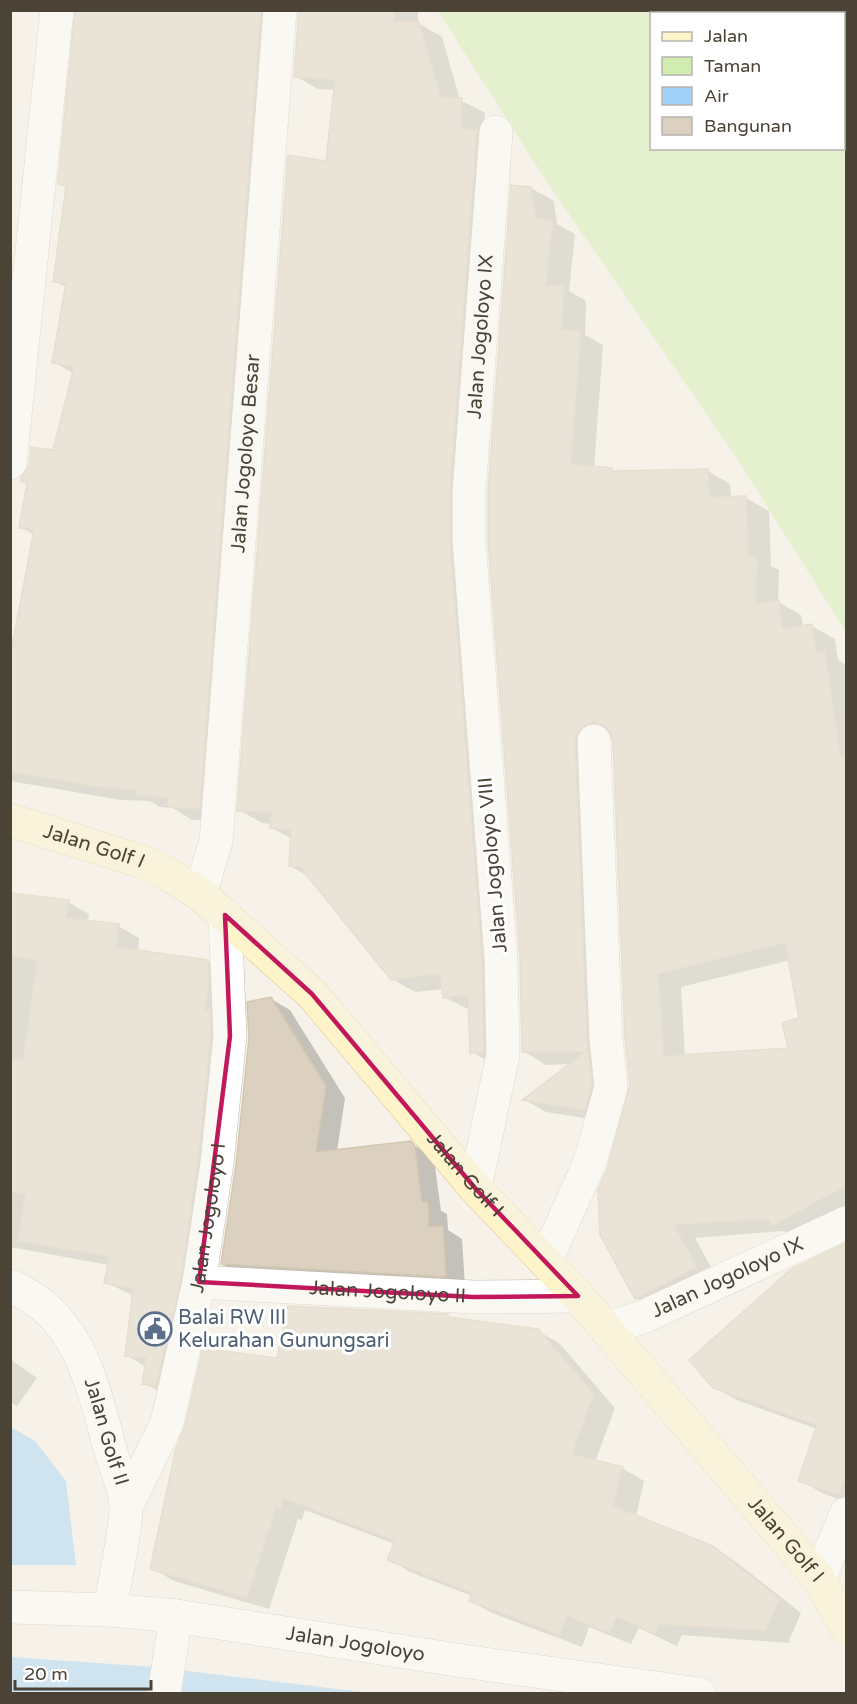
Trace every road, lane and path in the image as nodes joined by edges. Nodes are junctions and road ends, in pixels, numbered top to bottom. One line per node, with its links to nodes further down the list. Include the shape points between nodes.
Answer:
1 (57, 10): 4 (street)
2 (280, 10): 8 (street, Jalan Jogoloyo Besar, via 216,841)
3 (496, 132): 5 (street, Jalan Jogoloyo IX, via 469,492)
4 (10, 463)
5 (469, 540): 10 (street, Jalan Jogoloyo VIII, via 501,958 503,1055)
6 (594, 741): 12 (street, via 611,1087 590,1162)
7 (10, 820): 8 (main road, Jalan Golf I, via 140,861)
8 (200, 894): 9 (main road, Jalan Golf I)
9 (225, 915): 10 (main road, Jalan Golf I, via 312,994); 13 (street, Jalan Jogoloyo I, via 230,1036 217,1163)
10 (475, 1188): 12 (main road, Jalan Golf I)
11 (846, 1223): 16 (street, Jalan Jogoloyo IX, via 645,1316)
12 (546, 1260): 15 (main road, Jalan Golf I)
13 (199, 1281): 15 (street, Jalan Jogoloyo II, via 473,1297); 17 (street, Jalan Jogoloyo I, via 166,1424)
14 (10, 1286): 17 (street, Jalan Golf II, via 52,1312 71,1336 87,1368)
15 (578, 1296): 16 (main road, Jalan Golf I)
16 (606, 1329): 19 (main road, Jalan Golf I)
17 (126, 1507): 21 (street, Jalan Golf II)
18 (846, 1515): 19 (street)
19 (819, 1579): 23 (main road, Jalan Golf I)
20 (10, 1606): 21 (street, Jalan Jogoloyo)
21 (110, 1610): 22 (street, Jalan Jogoloyo)
22 (176, 1616): 24 (street); 25 (street, Jalan Jogoloyo)
23 (846, 1627)
24 (164, 1694)
25 (699, 1694)

